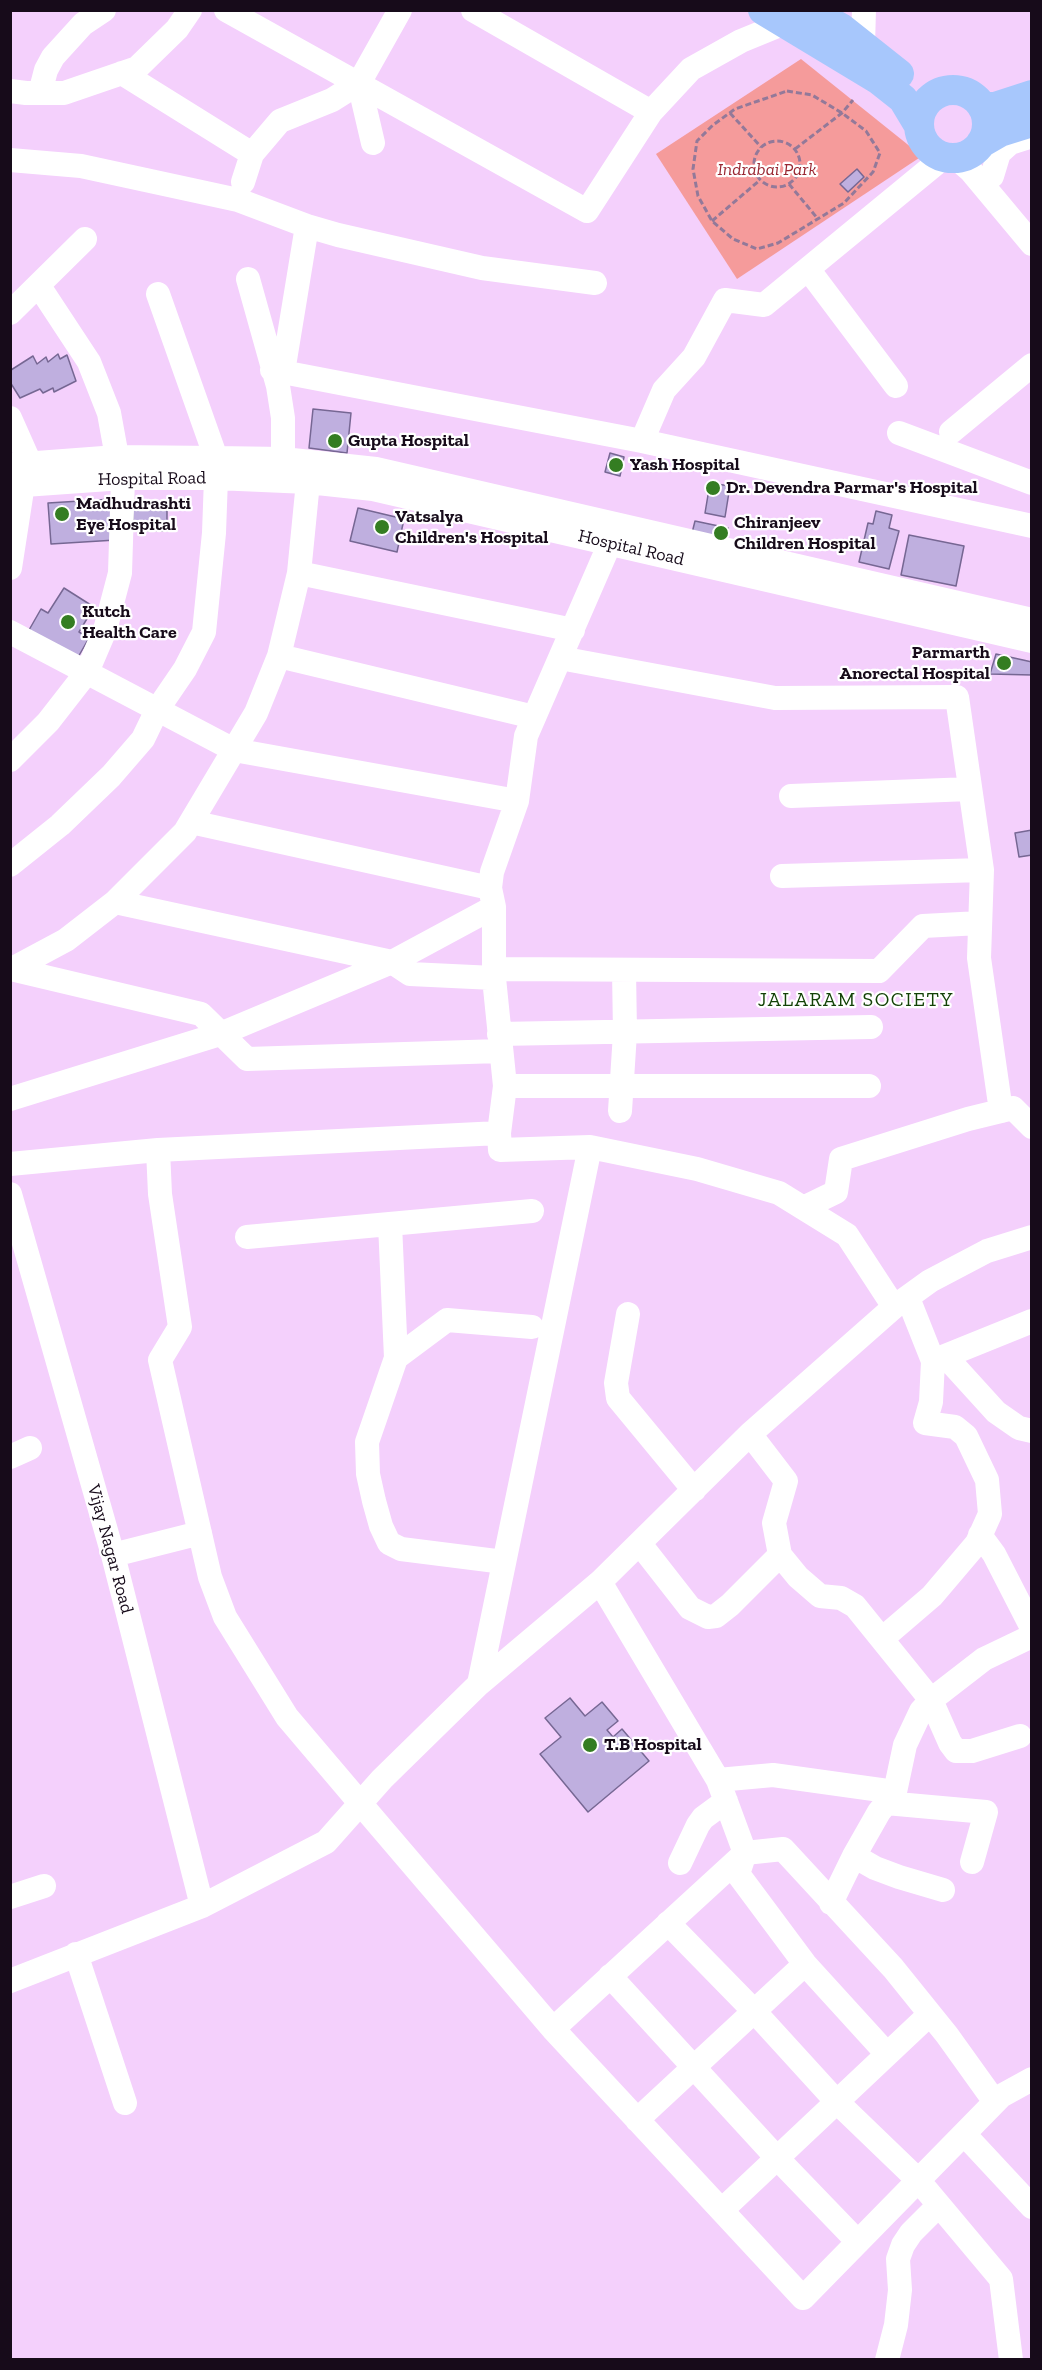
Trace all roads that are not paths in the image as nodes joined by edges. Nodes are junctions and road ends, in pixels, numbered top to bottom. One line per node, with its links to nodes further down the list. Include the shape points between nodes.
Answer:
1 (104, 10): 12 (street, via 83,24 53,57)
2 (190, 10): 8 (street, via 137,68)
3 (226, 10): 9 (street)
4 (400, 10): 9 (street)
5 (473, 10): 15 (street)
6 (797, 13): 7 (main road); 15 (street, via 691,69)
7 (852, 30): 10 (main road, via 914,86); 17 (main road, via 879,80 903,99)
8 (122, 73): 12 (street, via 64,93); 21 (street)
9 (359, 83): 15 (street, via 586,211); 19 (street); 21 (street, via 332,100 280,121)
10 (943, 90): 14 (main road, via 966,91); 17 (main road, via 924,103)
11 (10, 91): 12 (street)
12 (40, 93)
13 (1032, 95): 14 (main road, via 995,107)
14 (983, 106): 20 (main road, via 987,125)
15 (651, 112)
16 (1032, 122): 20 (main road, via 1000,132)
17 (918, 124): 20 (main road, via 926,145 934,153)
18 (1032, 136): 23 (street, via 1010,143 999,153)
19 (373, 143)
20 (964, 152): 23 (street); 28 (street, via 971,171); 29 (street)
21 (252, 154): 24 (street)
22 (10, 160): 26 (street, via 81,166 238,200)
23 (992, 176): 25 (street)
24 (243, 182)
25 (1032, 222)
26 (307, 226): 31 (street, via 482,268); 36 (street)
27 (85, 239): 32 (street)
28 (1032, 244)
29 (808, 269): 37 (street); 41 (street, via 764,305 725,300 694,357 664,390)
30 (248, 279): 36 (street)
31 (596, 283)
32 (39, 286): 34 (street); 43 (street, via 89,362 109,412)
33 (158, 294): 44 (street)
34 (13, 302)
35 (1032, 365): 39 (street)
36 (277, 371): 41 (street); 42 (street)
37 (896, 386)
38 (10, 418): 45 (street)
39 (951, 432)
40 (899, 433): 47 (street)
41 (642, 441): 48 (street)
42 (283, 459): 44 (street, Hospital Road); 52 (street, Hospital Road, via 376,469)
43 (120, 467): 44 (street, Hospital Road); 45 (street, Hospital Road); 58 (street, via 120,573 105,630)
44 (216, 468): 46 (street, Hospital Road); 59 (street, via 204,632)
45 (19, 475): 50 (street)
46 (309, 482): 49 (street, Hospital Road, via 373,489); 51 (street)
47 (1032, 483)
48 (1032, 526)
49 (610, 543): 53 (street); 55 (street, Hospital Road)
50 (10, 568)
51 (299, 573): 53 (street); 56 (street)
52 (1032, 620)
53 (573, 630): 57 (street)
54 (10, 632): 58 (street)
55 (1032, 641)
56 (279, 656): 60 (street); 61 (street, via 256,713)
57 (560, 658): 60 (street); 63 (street, via 775,698 957,697)
58 (87, 672): 59 (street); 62 (street, via 48,722)
59 (157, 710): 61 (street); 67 (street, via 143,739 111,776)
60 (534, 717): 65 (street, via 526,736)
61 (234, 750): 65 (street); 66 (street)
62 (10, 760)
63 (970, 789): 64 (street); 68 (street)
64 (791, 796)
65 (517, 801): 70 (street, via 492,872)
66 (191, 822): 70 (street); 71 (street)
67 (10, 866)
68 (982, 870): 69 (street); 72 (street)
69 (782, 876)
70 (492, 897): 73 (street); 76 (street)
71 (115, 902): 73 (street); 74 (street, via 66,940)
72 (980, 923): 75 (street, via 923,926 879,970); 86 (street, via 979,958)
73 (392, 962): 76 (street, via 410,974); 79 (street)
74 (11, 970): 79 (street, via 201,1014)
75 (624, 970): 76 (street); 78 (street)
76 (494, 973): 80 (street)
77 (871, 1027): 78 (street)
78 (625, 1032): 80 (street); 82 (street)
79 (220, 1034): 80 (street, via 247,1059); 84 (street)
80 (500, 1042): 81 (street)
81 (505, 1086): 82 (street); 88 (street)
82 (622, 1086): 83 (street); 85 (street)
83 (869, 1086)
84 (10, 1099)
85 (620, 1111)
86 (1001, 1111): 87 (street, via 1013,1108); 93 (street, via 841,1159 836,1192)
87 (1032, 1127)
88 (499, 1133): 89 (street, via 500,1150); 90 (street)
89 (590, 1147): 93 (street, via 697,1169 779,1193); 113 (street)
90 (158, 1150): 91 (street); 108 (street, via 160,1194 180,1327 160,1360)
91 (10, 1164)
92 (10, 1194): 98 (street, Vijay Nagar Road)
93 (803, 1208): 99 (street, via 848,1235)
94 (532, 1211): 95 (street)
95 (390, 1224): 96 (street); 103 (street)
96 (247, 1237)
97 (1032, 1237): 99 (street, via 987,1251 930,1281)
98 (21, 1273): 111 (street, Vijay Nagar Road)
99 (901, 1302): 104 (street); 106 (street)
100 (628, 1314): 107 (street, via 616,1383 618,1398)
101 (1032, 1321): 104 (street)
102 (532, 1327): 103 (street, via 447,1320)
103 (396, 1358): 113 (street, via 367,1442 368,1474 389,1543 401,1549)
104 (940, 1359): 105 (street, via 996,1412 1019,1428); 109 (street, via 925,1423 955,1427 966,1436 987,1480 990,1514)
105 (1032, 1431)
106 (750, 1434): 107 (street); 112 (street, via 786,1481 774,1522)
107 (694, 1490): 110 (street)
108 (200, 1533): 111 (street); 123 (street, via 225,1617 287,1717)
109 (980, 1535): 115 (street); 117 (street, via 932,1596)
110 (640, 1544): 112 (street, via 690,1608 708,1617 730,1605); 114 (street)
111 (112, 1555): 132 (street, Vijay Nagar Road)
112 (780, 1555): 117 (street, via 820,1596 841,1598 855,1606)
113 (504, 1562): 118 (street)
114 (600, 1582): 118 (street); 121 (street)
115 (1032, 1628)
116 (1032, 1636): 119 (street, via 984,1659)
117 (883, 1638): 119 (street)
118 (479, 1684): 123 (street)
119 (931, 1700): 120 (street, via 956,1751 972,1751); 122 (street, via 921,1711 905,1745)
120 (1020, 1736)
121 (722, 1790): 122 (street, via 773,1775); 124 (street); 127 (street, via 698,1825)
122 (891, 1797): 125 (street); 126 (street, via 986,1812)
123 (360, 1803): 132 (street, via 326,1842); 140 (street)
124 (745, 1852): 131 (street, via 783,1849); 133 (street); 135 (street, via 738,1874)
125 (854, 1856): 129 (street, via 899,1877); 131 (street)
126 (972, 1862)
127 (680, 1863)
128 (44, 1886): 130 (street)
129 (943, 1890)
130 (10, 1897)
131 (831, 1903): 139 (street, via 893,1968)
132 (202, 1906): 134 (street)
133 (668, 1923): 136 (street); 138 (street)
134 (76, 1954): 137 (street); 146 (street)
135 (805, 1964): 138 (street); 141 (street)
136 (610, 1976): 140 (street); 142 (street)
137 (10, 1981)
138 (754, 2011): 142 (street); 144 (street)
139 (930, 2014): 141 (street); 145 (street)
140 (553, 2029): 147 (street)
141 (887, 2054): 144 (street)
142 (693, 2068): 147 (street); 149 (street)
143 (1032, 2079): 145 (street)
144 (837, 2102): 149 (street); 150 (street)
145 (995, 2102): 148 (street)
146 (125, 2103)
147 (637, 2120): 153 (street)
148 (964, 2134): 150 (street); 152 (street)
149 (777, 2158): 153 (street); 154 (street)
150 (918, 2180): 151 (street); 154 (street)
151 (939, 2205): 155 (street, via 911,2233 898,2259 896,2325); 156 (street, via 1001,2279)
152 (1032, 2207)
153 (722, 2210): 154 (street, via 803,2298)
154 (858, 2242)
155 (886, 2360)
156 (1011, 2360)

